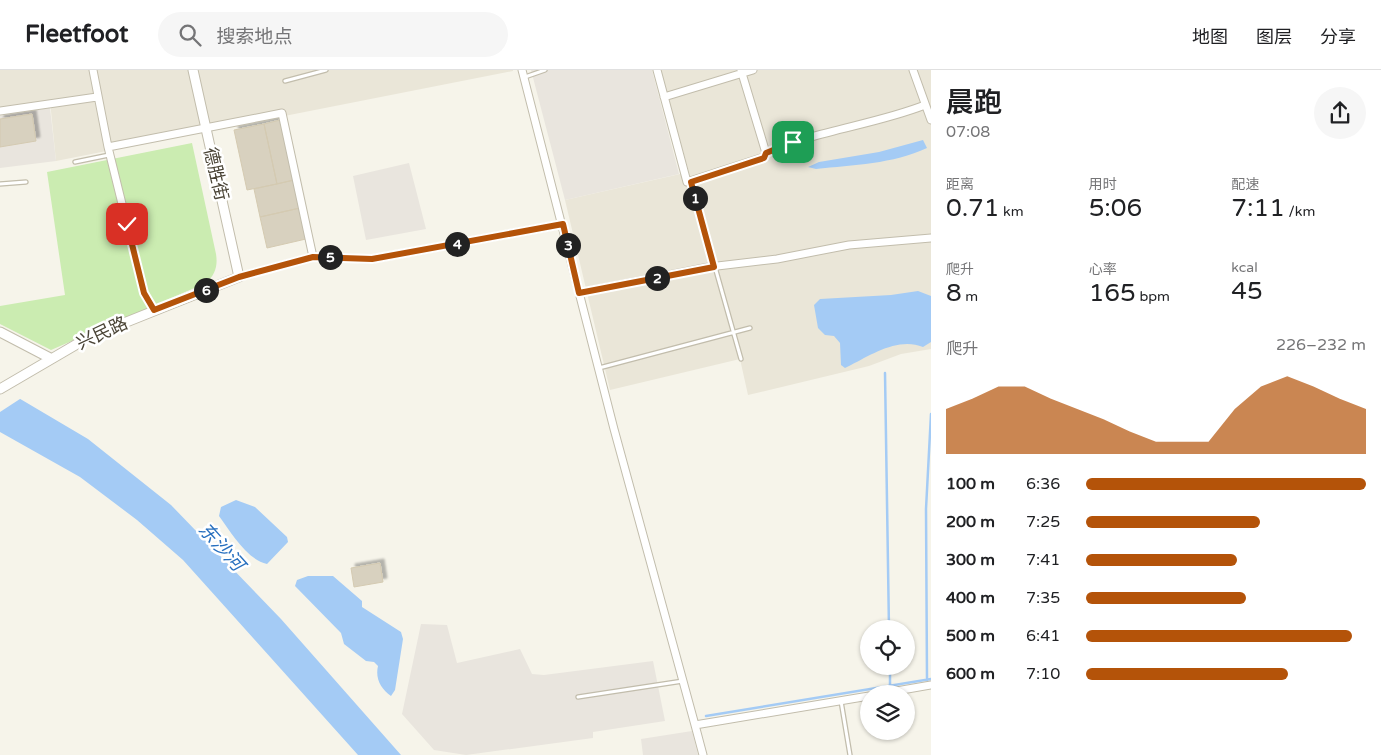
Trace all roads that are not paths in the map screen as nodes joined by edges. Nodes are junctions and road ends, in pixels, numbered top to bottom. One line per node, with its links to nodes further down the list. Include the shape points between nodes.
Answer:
1 (92, 70): 11 (street)
2 (193, 70): 16 (street, 德胜街)
3 (326, 70): 10 (lane)
4 (545, 70): 9 (lane)
5 (657, 70): 12 (street)
6 (753, 70): 8 (street)
7 (913, 70): 13 (street)
8 (742, 72): 12 (street); 18 (street)
9 (523, 74): 24 (street)
10 (285, 81)
11 (97, 97): 14 (street); 17 (street)
12 (664, 97): 22 (street, via 687,182)
13 (926, 105): 15 (street); 18 (street, via 822,133)
14 (0, 111)
15 (931, 120)
16 (206, 128): 17 (street); 26 (street, via 282,113); 28 (street, 德胜街)
17 (108, 147): 19 (street)
18 (766, 153): 22 (street, via 764,158)
19 (110, 155): 20 (lane); 30 (street, via 144,293)
20 (75, 162)
21 (26, 182): 23 (lane)
22 (691, 182): 27 (lane)
23 (0, 184)
24 (563, 224): 26 (street, via 372,259); 29 (street)
25 (931, 238): 27 (street, via 849,245)
26 (313, 257): 28 (street)
27 (714, 267): 29 (street); 33 (lane)
28 (239, 277): 30 (street, 兴民路)
29 (579, 293): 36 (street)
30 (154, 310): 34 (street, 兴民路, via 89,337)
31 (750, 328): 33 (lane)
32 (0, 332): 34 (street)
33 (733, 332): 35 (lane); 36 (lane)
34 (50, 358): 37 (street, 兴民路)
35 (741, 359)
36 (599, 368): 38 (street)
37 (0, 389)
38 (683, 681): 41 (lane); 44 (street)
39 (931, 685): 40 (street)
40 (915, 688)
41 (578, 697)
42 (860, 697): 43 (street)
43 (841, 700): 44 (street); 46 (lane)
44 (696, 725): 45 (street)
45 (702, 755)
46 (850, 755)

